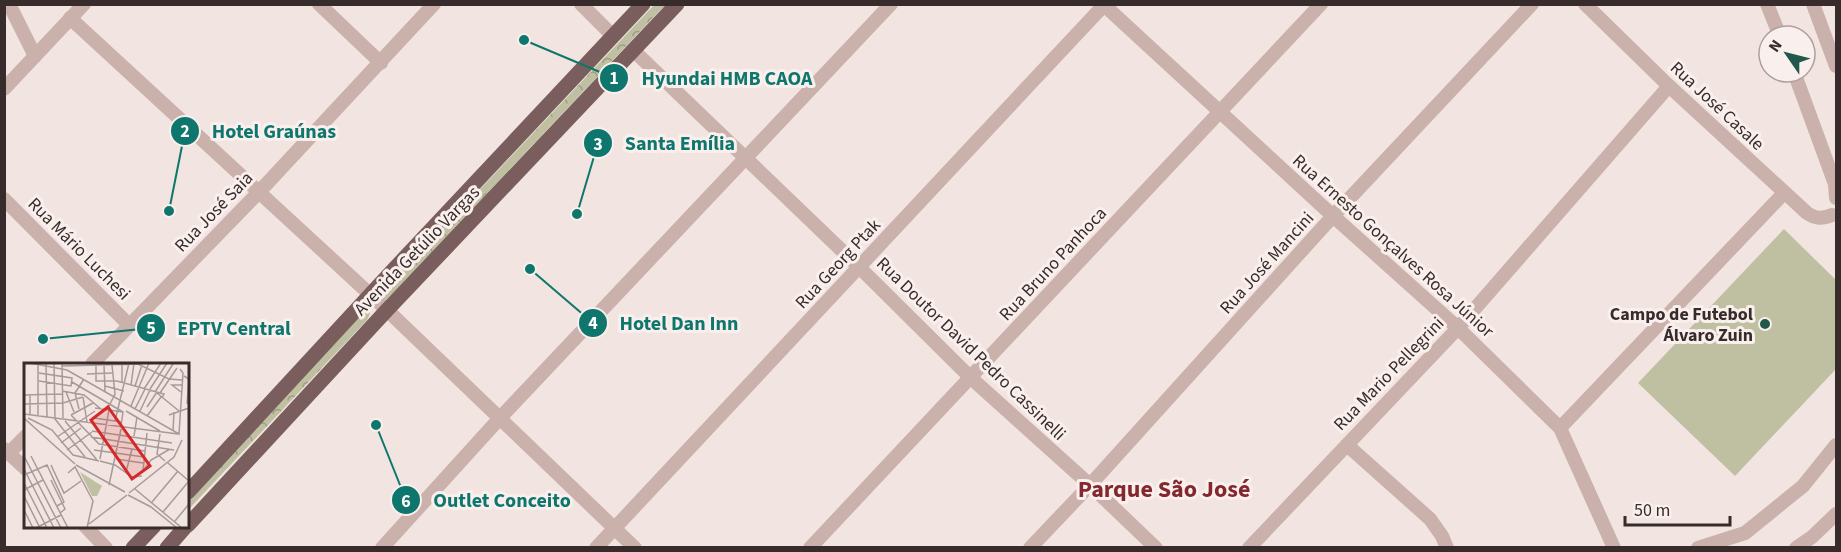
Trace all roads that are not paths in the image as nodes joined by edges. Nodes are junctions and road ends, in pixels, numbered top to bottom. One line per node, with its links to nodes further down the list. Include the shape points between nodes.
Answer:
1 (9, 4): 19 (street)
2 (84, 4): 15 (street)
3 (319, 4): 20 (street)
4 (434, 4): 20 (street, Rua José Saia)
5 (581, 4): 17 (street)
6 (643, 4): 17 (main road, Avenida Getúlio Vargas)
7 (677, 4): 18 (main road, Avenida Getúlio Vargas)
8 (891, 4): 26 (street)
9 (1321, 4): 25 (street, Rua Bruno Panhoca)
10 (1532, 4): 31 (street, Rua José Mancini)
11 (1586, 4): 23 (street, Rua José Casale)
12 (1767, 4): 16 (street)
13 (1813, 4): 21 (street)
14 (1104, 5): 25 (street, Rua Ernesto Gonçalves Rosa Júnior); 32 (street, Rua Georg Ptak)
15 (70, 18): 19 (street); 27 (street)
16 (1775, 24)
17 (613, 36): 33 (main road, Avenida Getúlio Vargas)
18 (633, 50): 26 (street, Rua Doutor David Pedro Cassinelli); 34 (main road, Avenida Getúlio Vargas)
19 (35, 56): 24 (street)
20 (381, 63): 27 (street, Rua José Saia)
21 (1836, 66)
22 (1798, 84): 30 (street, via 1835,184)
23 (1669, 86): 28 (street, Rua José Casale); 36 (street, Rua Mario Pellegrini)
24 (4, 89)
25 (1221, 112): 31 (street, Rua Ernesto Gonçalves Rosa Júnior); 38 (street, Rua Bruno Panhoca)
26 (747, 158): 32 (street, Rua Doutor David Pedro Cassinelli); 39 (street)
27 (259, 192): 33 (street); 35 (street, Rua José Saia)
28 (1784, 193): 30 (street, Rua José Casale, via 1814,217 1823,218); 40 (street)
29 (4, 199): 35 (street, Rua Mário Luchesi)
30 (1835, 209)
31 (1333, 216): 36 (street, Rua Ernesto Gonçalves Rosa Júnior); 46 (street, Rua José Mancini)
32 (860, 267): 38 (street, Rua Doutor David Pedro Cassinelli); 53 (street, Rua Georg Ptak)
33 (369, 295): 34 (street); 47 (main road, Avenida Getúlio Vargas)
34 (387, 310): 39 (street); 49 (main road, Avenida Getúlio Vargas)
35 (129, 325): 37 (street, Rua José Saia)
36 (1458, 328): 40 (street, Rua Ernesto Gonçalves Rosa Júnior); 42 (street, Rua Mario Pellegrini)
37 (93, 363)
38 (971, 378): 46 (street, Rua Doutor David Pedro Cassinelli); 60 (street, Rua Bruno Panhoca)
39 (499, 419): 53 (street); 57 (street)
40 (1560, 428): 65 (street, Rua Ernesto Gonçalves Rosa Júnior)
41 (24, 438): 44 (street)
42 (1347, 445): 63 (street, Rua Mario Pellegrini); 64 (street, via 1430,519)
43 (1836, 445): 66 (street, via 1803,486 1745,533)
44 (7, 451): 45 (street)
45 (24, 467)
46 (1090, 485): 61 (street, Rua José Mancini); 62 (street, Rua Doutor David Pedro Cassinelli)
47 (189, 491)
48 (1836, 514): 67 (street)
49 (189, 524)
50 (87, 528): 54 (street)
51 (152, 528): 55 (main road)
52 (185, 528): 56 (main road, Avenida Getúlio Vargas)
53 (614, 528): 58 (street, Rua Georg Ptak); 59 (street)
54 (106, 548)
55 (133, 548)
56 (167, 548)
57 (382, 548)
58 (596, 548)
59 (635, 548)
60 (810, 548)
61 (1030, 548)
62 (1156, 548)
63 (1249, 548)
64 (1447, 548)
65 (1614, 548)
66 (1698, 548)
67 (1797, 548)

